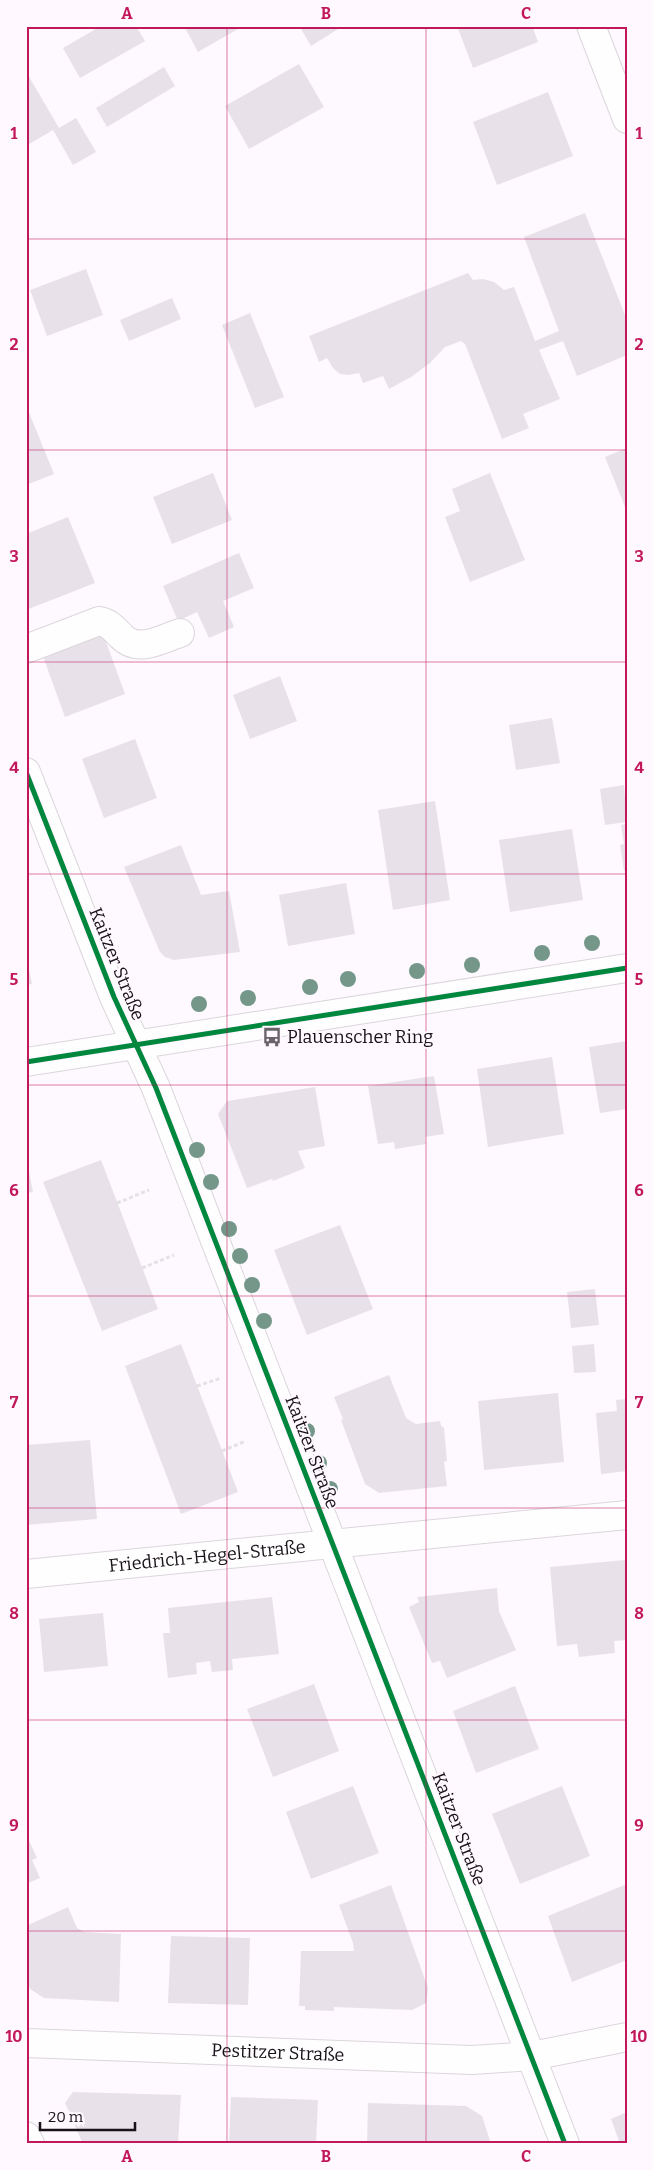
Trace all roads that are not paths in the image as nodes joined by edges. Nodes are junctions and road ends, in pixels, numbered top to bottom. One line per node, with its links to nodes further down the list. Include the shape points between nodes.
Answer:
1 (591, 26): 2 (street)
2 (627, 119)
3 (180, 632): 4 (street, via 136,645 125,640 107,623 99,622)
4 (26, 649)
5 (26, 772): 7 (street, Kaitzer Straße, via 114,997)
6 (627, 968): 7 (street)
7 (136, 1044): 8 (street); 10 (street, Kaitzer Straße)
8 (26, 1062)
9 (627, 1515): 10 (street, Friedrich-Hegel-Straße)
10 (334, 1544): 11 (street, Friedrich-Hegel-Straße); 14 (street, Kaitzer Straße)
11 (26, 1574)
12 (627, 2037): 14 (street, Pestitzer Straße)
13 (26, 2043): 14 (street, Pestitzer Straße, via 472,2060)
14 (532, 2056): 17 (street, Kaitzer Straße)
15 (26, 2136): 16 (street)
16 (30, 2144)
17 (565, 2144)

